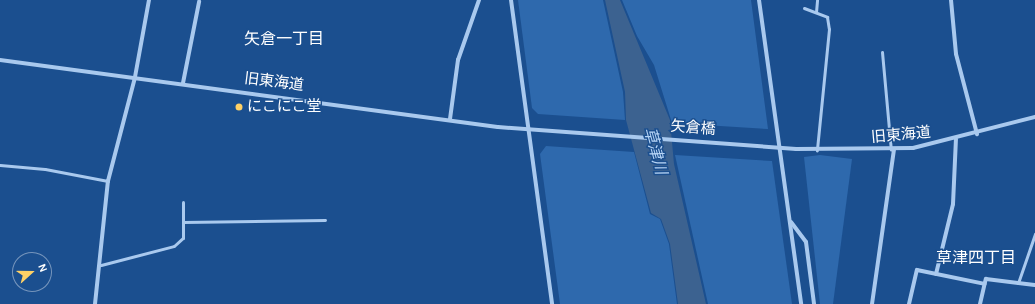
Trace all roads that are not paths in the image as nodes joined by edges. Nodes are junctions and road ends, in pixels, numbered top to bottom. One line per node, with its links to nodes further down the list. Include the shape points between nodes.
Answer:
1 (149, 0): 12 (street)
2 (479, 0): 15 (street, via 458,60)
3 (510, 0): 16 (street)
4 (759, 0): 21 (street)
5 (817, 0): 9 (lane)
6 (950, 0): 18 (street, via 956,54)
7 (199, 2): 13 (street)
8 (804, 8): 9 (lane)
9 (816, 12): 22 (lane, via 827,17 829,29)
10 (882, 52): 23 (lane)
11 (0, 60): 12 (street, 旧東海道)
12 (135, 77): 13 (street, 旧東海道); 25 (street)
13 (183, 83): 15 (street, 旧東海道)
14 (1035, 117): 18 (street, 旧東海道)
15 (450, 120): 16 (street, 旧東海道)
16 (528, 129): 17 (street, 旧東海道); 37 (street)
17 (546, 130): 20 (street, 矢倉橋)
18 (977, 134): 19 (street, 旧東海道)
19 (956, 139): 23 (street, 旧東海道); 32 (street, via 953,204)
20 (767, 145): 21 (street, 旧東海道)
21 (778, 146): 22 (street, 旧東海道); 28 (street)
22 (817, 150): 23 (street, 旧東海道)
23 (892, 150): 40 (street)
24 (0, 165): 25 (lane, via 45,169)
25 (108, 181): 31 (street)
26 (183, 202): 29 (lane)
27 (325, 220): 29 (lane)
28 (790, 221): 38 (street); 39 (street, via 806,242)
29 (183, 222): 31 (lane, via 183,238 174,246)
30 (1035, 234): 33 (lane)
31 (101, 266): 36 (street)
32 (936, 274): 34 (street); 41 (street, via 918,270)
33 (1018, 283): 34 (street, via 986,279); 35 (street)
34 (984, 284): 42 (street)
35 (1035, 285)
36 (95, 304)
37 (552, 304)
38 (801, 304)
39 (814, 304)
40 (872, 304)
41 (909, 304)
42 (980, 304)

